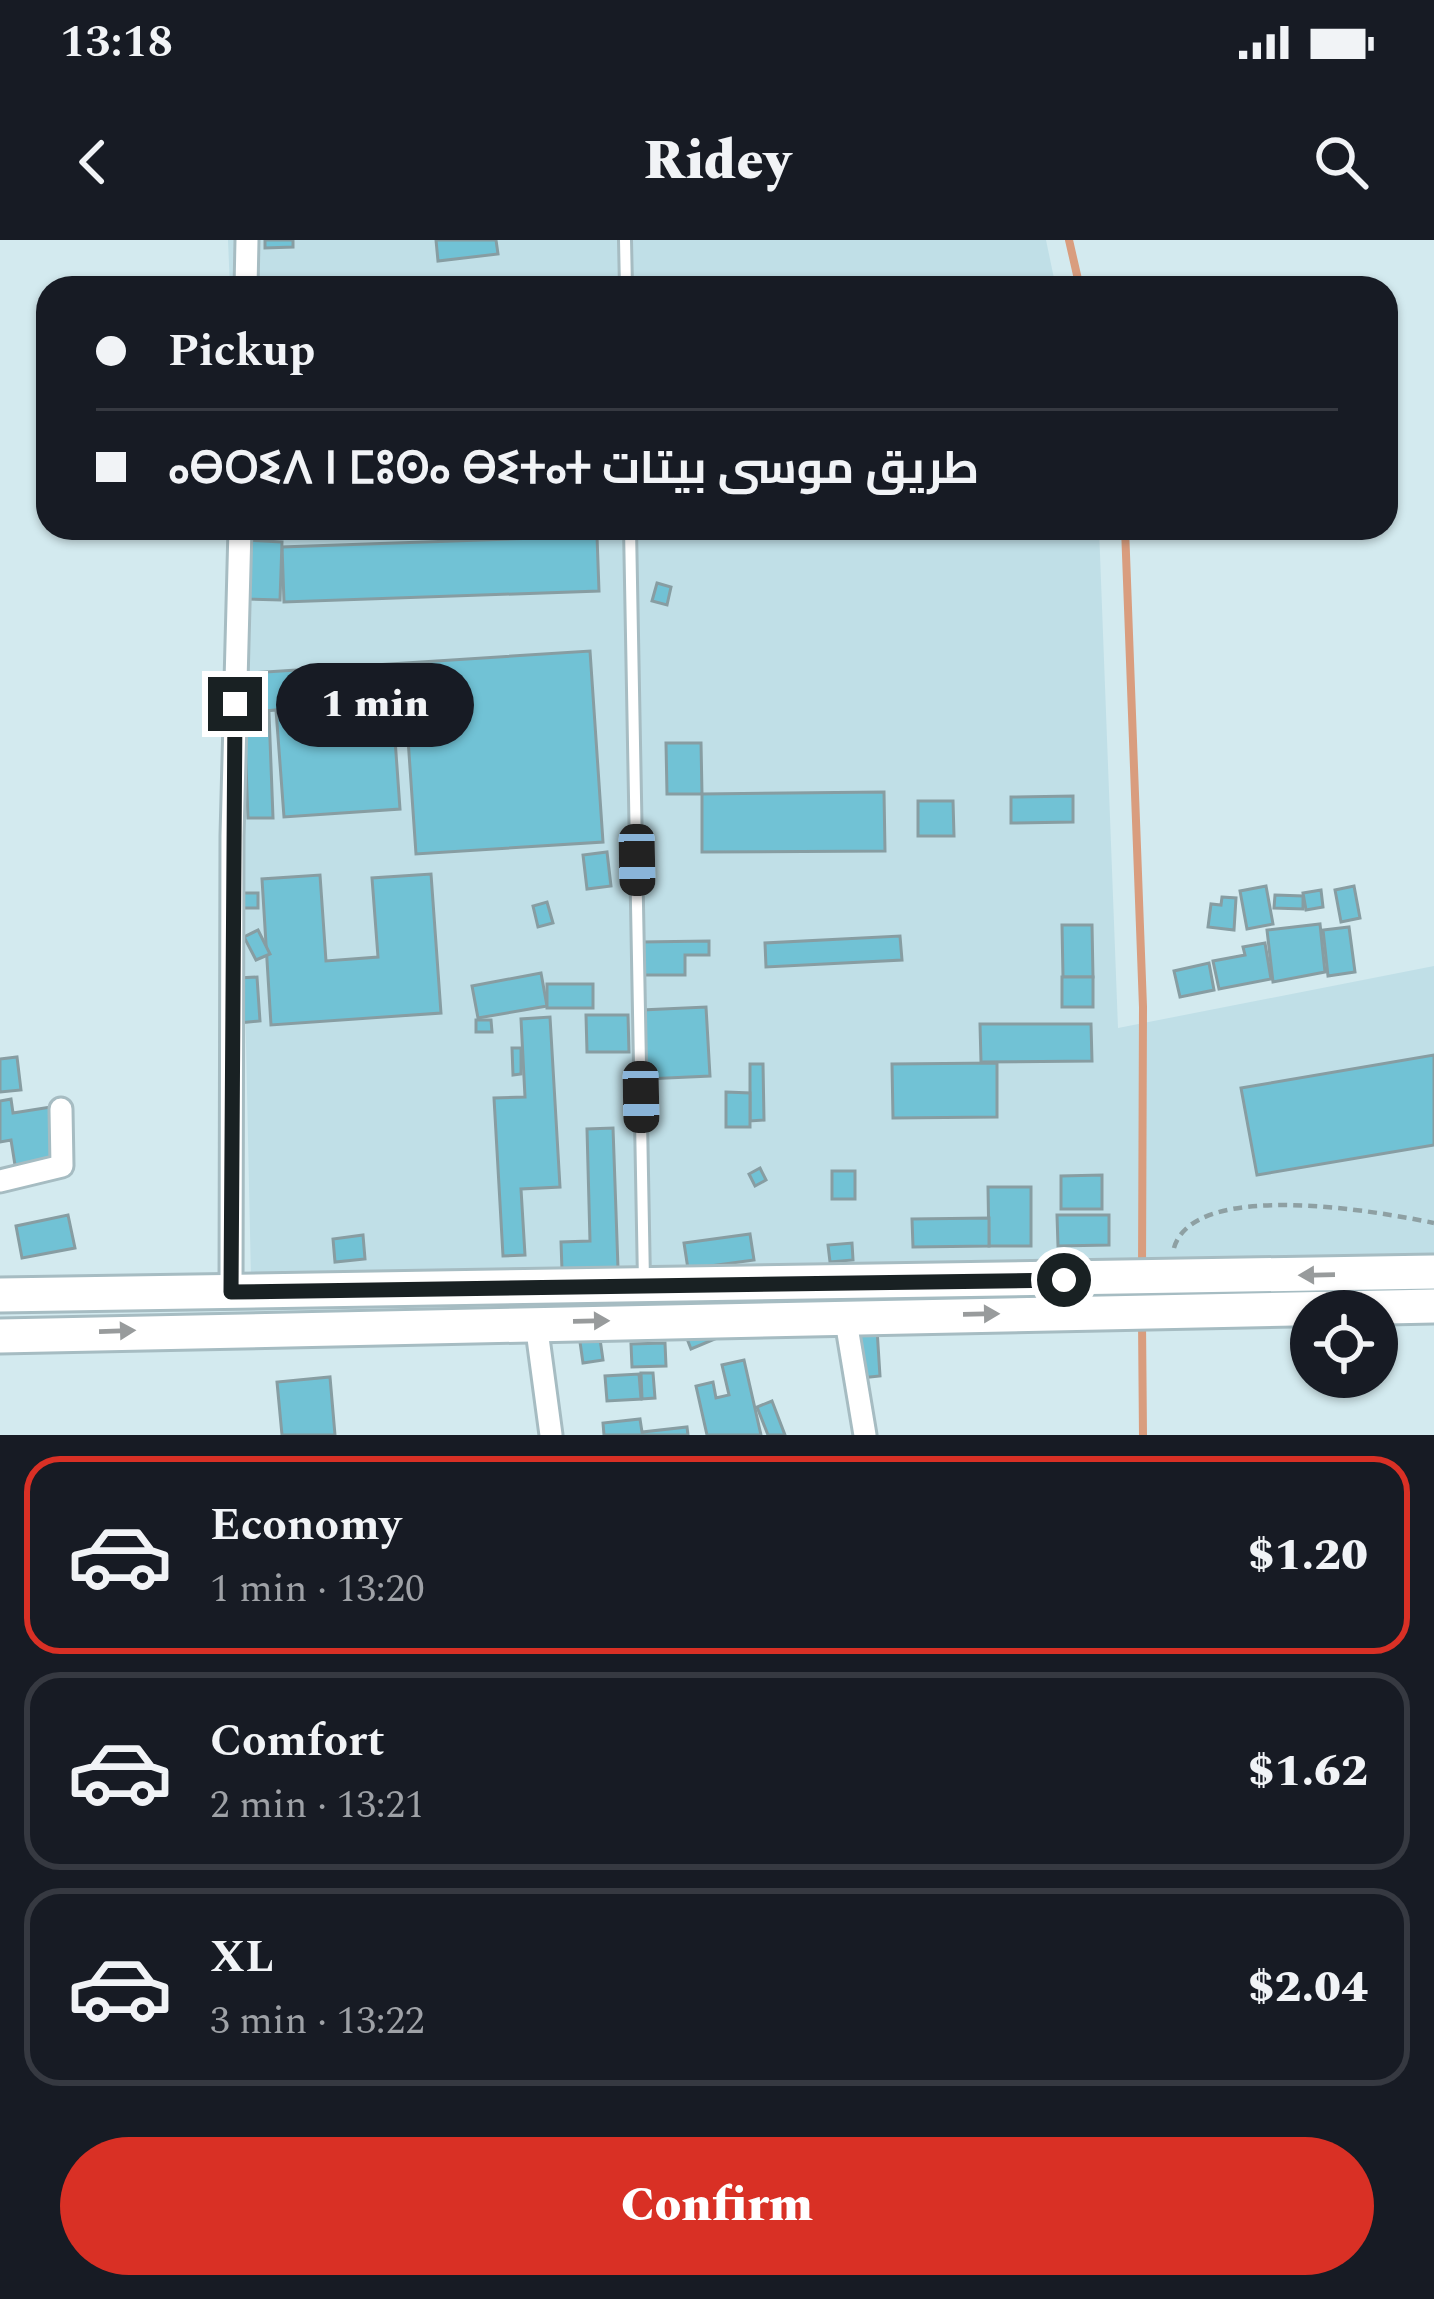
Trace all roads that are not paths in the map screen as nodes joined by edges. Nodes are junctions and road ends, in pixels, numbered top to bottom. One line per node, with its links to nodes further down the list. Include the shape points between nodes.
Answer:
1 (247, 240): 3 (street)
2 (625, 240): 4 (lane)
3 (246, 276)
4 (626, 276)
5 (239, 540): 11 (street)
6 (631, 540): 10 (lane)
7 (62, 1109): 8 (street, via 62,1166)
8 (0, 1181)
9 (1434, 1272): 10 (main road, one-way to 10)
10 (644, 1287): 11 (main road)
11 (231, 1292): 12 (main road)
12 (0, 1295)
13 (1434, 1306): 14 (main road, one-way to 13)
14 (845, 1316): 15 (main road, one-way to 14); 18 (street)
15 (536, 1322): 16 (main road, one-way to 15); 17 (street)
16 (0, 1336)
17 (551, 1435)
18 (865, 1435)

